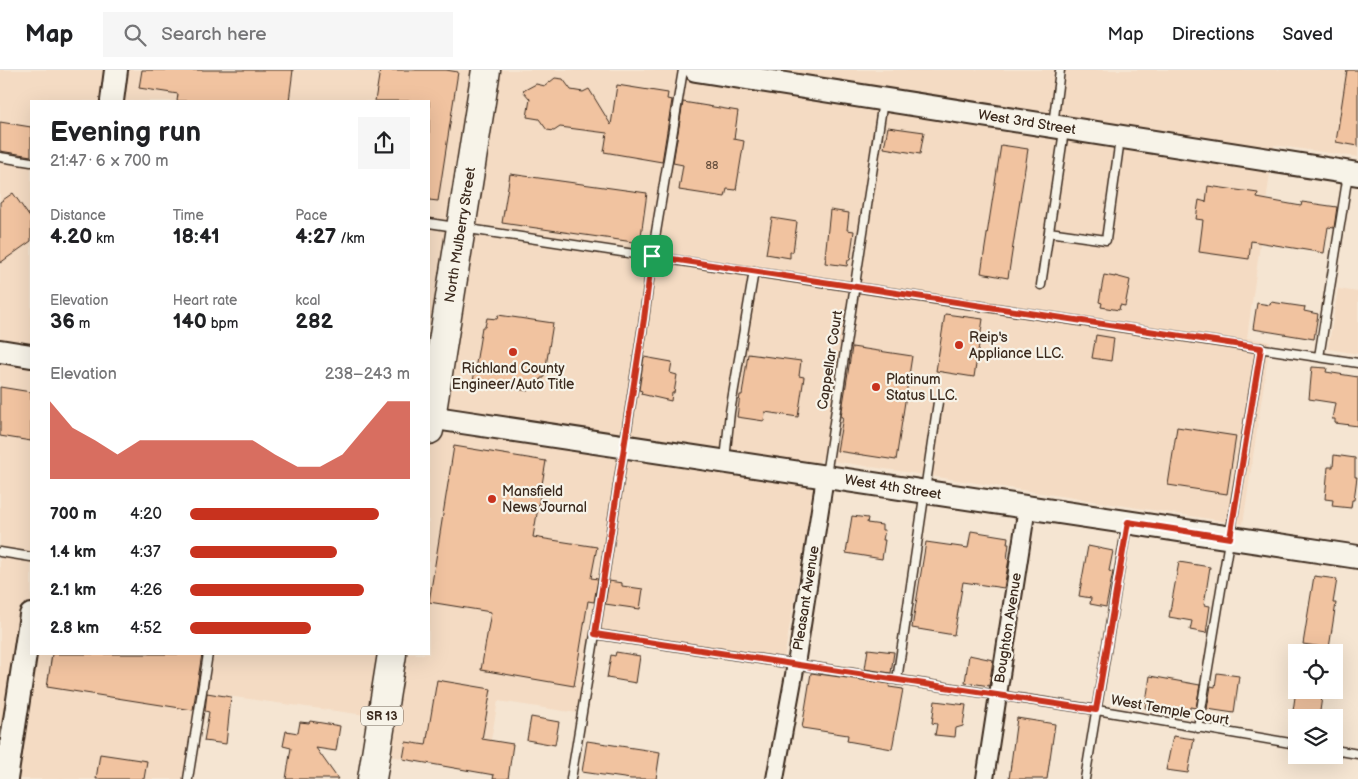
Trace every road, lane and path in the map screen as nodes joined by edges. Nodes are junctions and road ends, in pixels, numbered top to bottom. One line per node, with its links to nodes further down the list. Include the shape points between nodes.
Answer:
1 (116, 70): 7 (main road)
2 (486, 70): 14 (highway, North Mulberry Street)
3 (683, 70): 16 (lane)
4 (696, 70): 6 (main road, West 3rd Street, via 768,78)
5 (1060, 70): 8 (lane)
6 (883, 99): 8 (main road, West 3rd Street); 19 (lane, Cappellar Court)
7 (112, 100)
8 (1059, 127): 9 (main road, West 3rd Street); 15 (lane)
9 (1121, 136): 12 (main road, West 3rd Street); 15 (lane, via 1106,240)
10 (0, 158): 11 (lane)
11 (30, 162)
12 (1353, 173): 23 (lane)
13 (430, 223): 14 (lane)
14 (461, 228): 16 (lane); 26 (highway, North Mulberry Street)
15 (1049, 232): 18 (lane)
16 (652, 256): 17 (lane); 28 (lane)
17 (754, 272): 19 (lane); 29 (lane)
18 (1041, 285)
19 (854, 287): 20 (lane); 30 (lane, Cappellar Court)
20 (1261, 348): 23 (lane); 34 (lane)
21 (0, 352): 22 (main road)
22 (30, 356)
23 (1319, 357): 24 (lane)
24 (1358, 363)
25 (938, 402): 31 (lane)
26 (430, 415)
27 (430, 421): 28 (main road, West 4th Street)
28 (623, 446): 29 (main road, West 4th Street); 39 (lane)
29 (724, 461): 30 (main road, West 4th Street)
30 (825, 477): 31 (main road, West 4th Street); 42 (street, Pleasant Avenue)
31 (924, 492): 32 (main road, West 4th Street); 43 (lane)
32 (1027, 507): 33 (main road, West 4th Street); 44 (street, Boughton Avenue)
33 (1128, 522): 34 (main road, West 4th Street); 45 (lane)
34 (1230, 538): 37 (main road, West 4th Street); 46 (lane)
35 (0, 552): 36 (lane)
36 (30, 557)
37 (1358, 557)
38 (30, 622): 50 (main road)
39 (595, 634): 42 (lane, West Temple Court); 53 (lane)
40 (208, 655): 51 (lane)
41 (392, 655): 52 (highway, SR 13)
42 (796, 664): 43 (lane, West Temple Court); 54 (street, Pleasant Avenue)
43 (897, 680): 44 (lane, West Temple Court)
44 (998, 696): 45 (lane, West Temple Court); 55 (street, Boughton Avenue)
45 (1096, 710): 46 (lane, West Temple Court); 56 (lane)
46 (1198, 728): 47 (lane, West Temple Court)
47 (1288, 743)
48 (1343, 752): 49 (lane)
49 (1358, 754)
50 (6, 779)
51 (188, 779)
52 (372, 779)
53 (571, 779)
54 (775, 779)
55 (985, 779)
56 (1085, 779)

